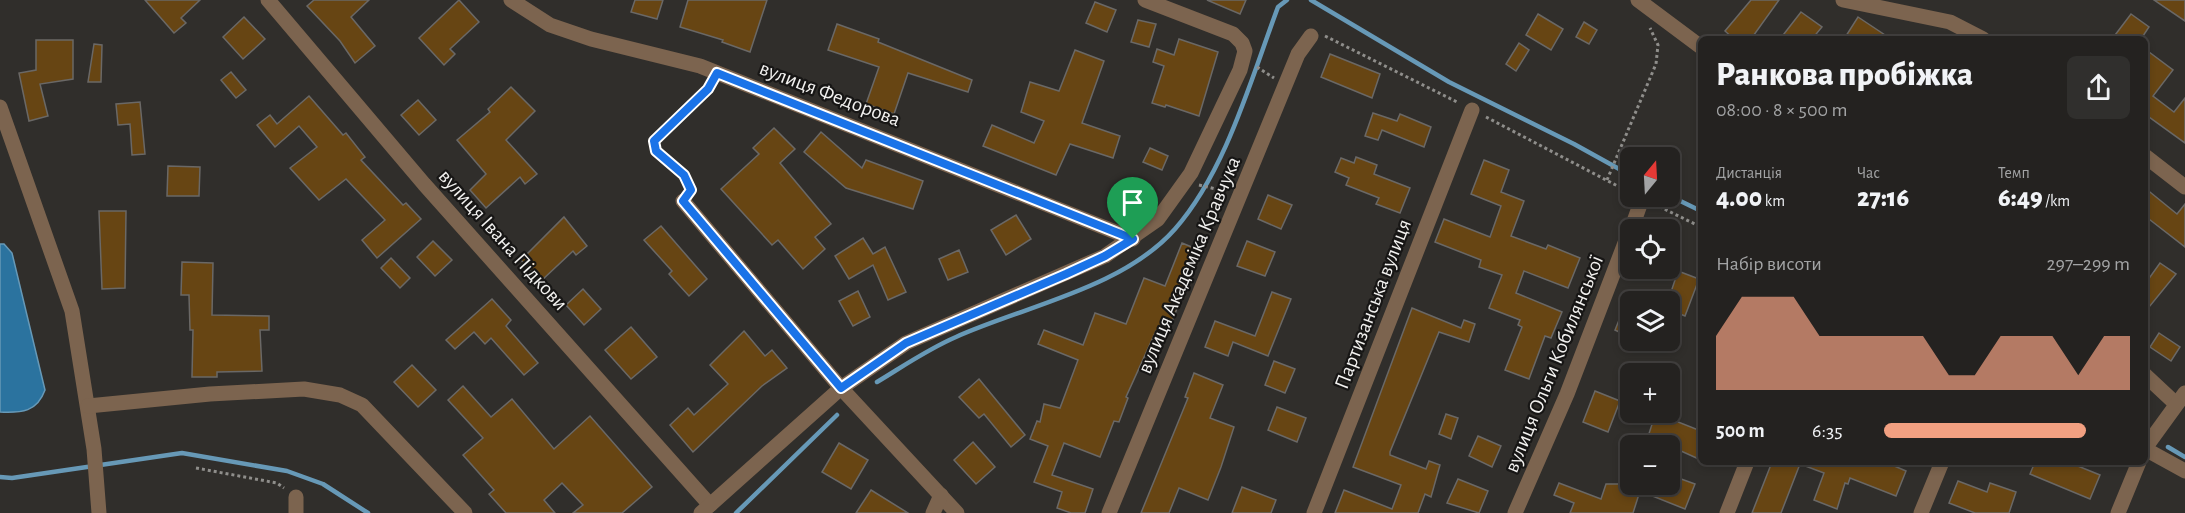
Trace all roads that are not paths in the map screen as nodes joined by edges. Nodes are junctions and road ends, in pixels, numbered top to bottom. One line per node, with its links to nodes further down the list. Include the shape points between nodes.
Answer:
1 (268, 0): 28 (street, вулиця Івана Підкови)
2 (511, 0): 14 (street, вулиця Федорова, via 550,25 717,73)
3 (1145, 0): 14 (street, вулиця Івана Підкови, via 1233,34 1245,51 1240,70 1191,173 1158,219)
4 (1638, 0): 8 (street)
5 (1843, 0): 7 (street, via 1950,22)
6 (1311, 36): 34 (street, вулиця Академіка Кравчука, via 1298,54)
7 (1977, 36)
8 (1698, 45)
9 (0, 107): 19 (street, via 72,311)
10 (1472, 110): 35 (street, Партизанська вулиця)
11 (2148, 158): 12 (street)
12 (2185, 187)
13 (683, 201): 17 (street)
14 (1133, 239): 17 (street, вулиця Івана Підкови, via 1066,274 906,343)
15 (1620, 256): 36 (street, вулиця Ольги Кобилянської, via 1567,394)
16 (2148, 377): 18 (street)
17 (841, 388): 26 (street); 28 (street, вулиця Івана Підкови)
18 (2180, 398): 20 (street)
19 (88, 406): 29 (street); 31 (street, via 304,389 340,395 362,405)
20 (2148, 444)
21 (2148, 450): 25 (street)
22 (1746, 465): 37 (street)
23 (1941, 465): 38 (street)
24 (2138, 465): 39 (street)
25 (2185, 471)
26 (941, 495): 32 (street); 33 (street)
27 (296, 497): 30 (street)
28 (705, 509)
29 (99, 513)
30 (296, 513)
31 (465, 513)
32 (933, 513)
33 (957, 513)
34 (1109, 513)
35 (1314, 513)
36 (1515, 513)
37 (1727, 513)
38 (1921, 513)
39 (2118, 513)

